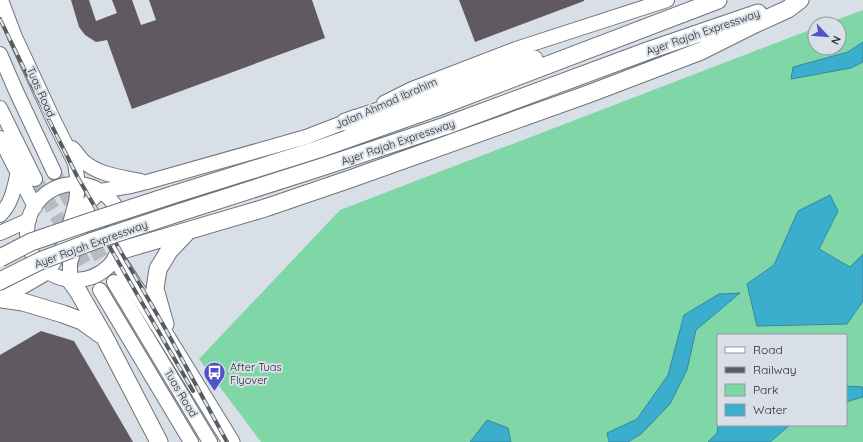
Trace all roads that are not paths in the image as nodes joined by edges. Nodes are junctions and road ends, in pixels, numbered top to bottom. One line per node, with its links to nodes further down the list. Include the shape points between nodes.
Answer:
1 (1, 0): 9 (main road, Tuas Road, via 15,37)
2 (667, 0): 10 (main road, Jalan Ahmad Ibrahim, via 516,49 412,89)
3 (718, 0): 6 (highway, Ayer Rajah Expressway)
4 (796, 0): 28 (highway, Ayer Rajah Expressway, bridge, via 650,50 445,126 93,241 40,261)
5 (800, 0): 21 (highway, via 788,9 701,51 591,93 265,208)
6 (642, 28): 10 (highway, via 500,70); 25 (highway, Ayer Rajah Expressway, bridge, via 414,116 86,223 31,242)
7 (0, 54): 13 (main road, Tuas Road)
8 (0, 108): 14 (main road)
9 (54, 121): 15 (main road, via 83,161 103,172); 16 (main road, Tuas Road, via 75,163)
10 (345, 122): 15 (main road, Jalan Ahmad Ibrahim, via 306,137)
11 (0, 138): 12 (main road)
12 (18, 172): 18 (main road); 19 (main road, via 14,193)
13 (54, 172)
14 (35, 178)
15 (147, 182): 17 (main road, Jalan Ahmad Ibrahim)
16 (78, 184): 17 (main road); 18 (main road, via 63,186 49,192); 26 (main road, Tuas Road, via 76,202 64,245)
17 (100, 191): 24 (main road, via 109,198 121,217 123,228); 27 (main road, via 89,203 70,263)
18 (35, 206): 20 (main road)
19 (0, 216)
20 (29, 220): 22 (main road); 26 (main road, via 29,247 40,265)
21 (189, 230): 24 (highway); 33 (highway, via 169,251 158,269 155,289)
22 (0, 233)
23 (0, 253): 31 (main road, via 12,268 9,284)
24 (118, 254): 27 (main road, via 107,268 96,276); 33 (highway)
25 (0, 258)
26 (48, 272): 27 (main road); 31 (main road)
27 (70, 280): 32 (highway)
28 (0, 281)
29 (114, 282): 36 (main road, Tuas Road)
30 (100, 290): 35 (main road, Tuas Road)
31 (1, 299): 32 (highway, via 23,302 82,321)
32 (105, 338): 34 (highway)
33 (167, 338): 37 (highway)
34 (159, 442)
35 (191, 442)
36 (210, 442)
37 (231, 442)

